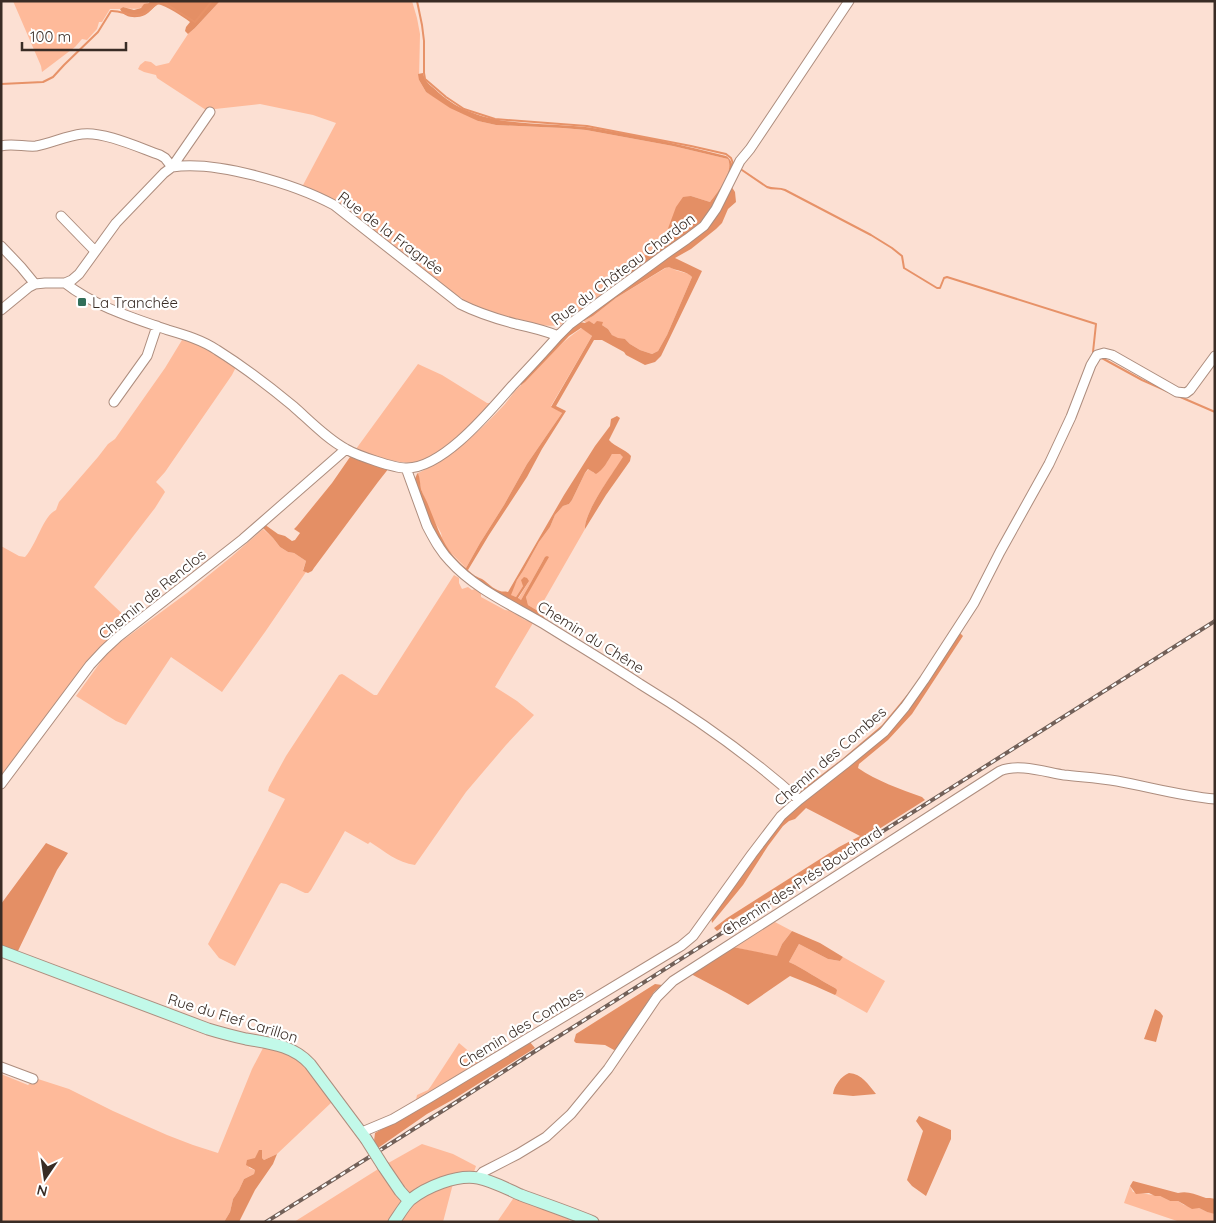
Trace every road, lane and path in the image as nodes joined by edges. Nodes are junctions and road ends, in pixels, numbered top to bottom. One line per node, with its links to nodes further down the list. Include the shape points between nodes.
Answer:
1 (849, 1): 12 (street, Rue du Château Chardon, via 737,168 704,226)
2 (210, 112): 4 (street)
3 (1, 146): 4 (street, via 28,147 92,134 160,155)
4 (172, 167): 7 (street, via 116,223); 12 (street, Rue de la Fragnée, via 189,165 230,170 321,198 342,210 460,304)
5 (61, 216): 7 (street)
6 (1, 246): 9 (street)
7 (95, 251): 8 (street, via 79,274)
8 (65, 283): 9 (street); 11 (street, via 86,297)
9 (35, 284): 10 (street)
10 (1, 310)
11 (157, 326): 14 (street, via 147,356); 15 (street, via 195,338 236,362)
12 (558, 336): 16 (street, Rue du Château Chardon, via 465,436 430,461)
13 (1215, 356): 19 (street, Chemin des Combes, via 1186,393 1176,392 1117,357 1109,354 1097,356 1049,464 949,644 905,708 884,732)
14 (114, 402)
15 (346, 449): 16 (street); 17 (street, Chemin de Renclos, via 243,539 104,650)
16 (406, 468): 19 (street, Chemin du Chêne, via 427,526 445,555 465,576 688,714 740,751)
17 (1, 784)
18 (1215, 799): 24 (street, Chemin des Prés Bouchard, via 1175,794 1115,780 1018,767 1000,771 673,981 657,997 619,1054 566,1119 546,1137 483,1172)
19 (799, 800): 23 (street, Chemin des Combes, via 766,834 688,941)
20 (1, 951): 23 (street, Rue du Fief Carillon, via 208,1029 295,1051 310,1064)
21 (1, 1067): 22 (street)
22 (33, 1079)
23 (364, 1135): 25 (street, Rue du Fief Carillon, bridge)
24 (478, 1178): 25 (street, via 455,1179); 27 (street)
25 (409, 1201): 26 (street)
26 (394, 1222)
27 (593, 1222)

